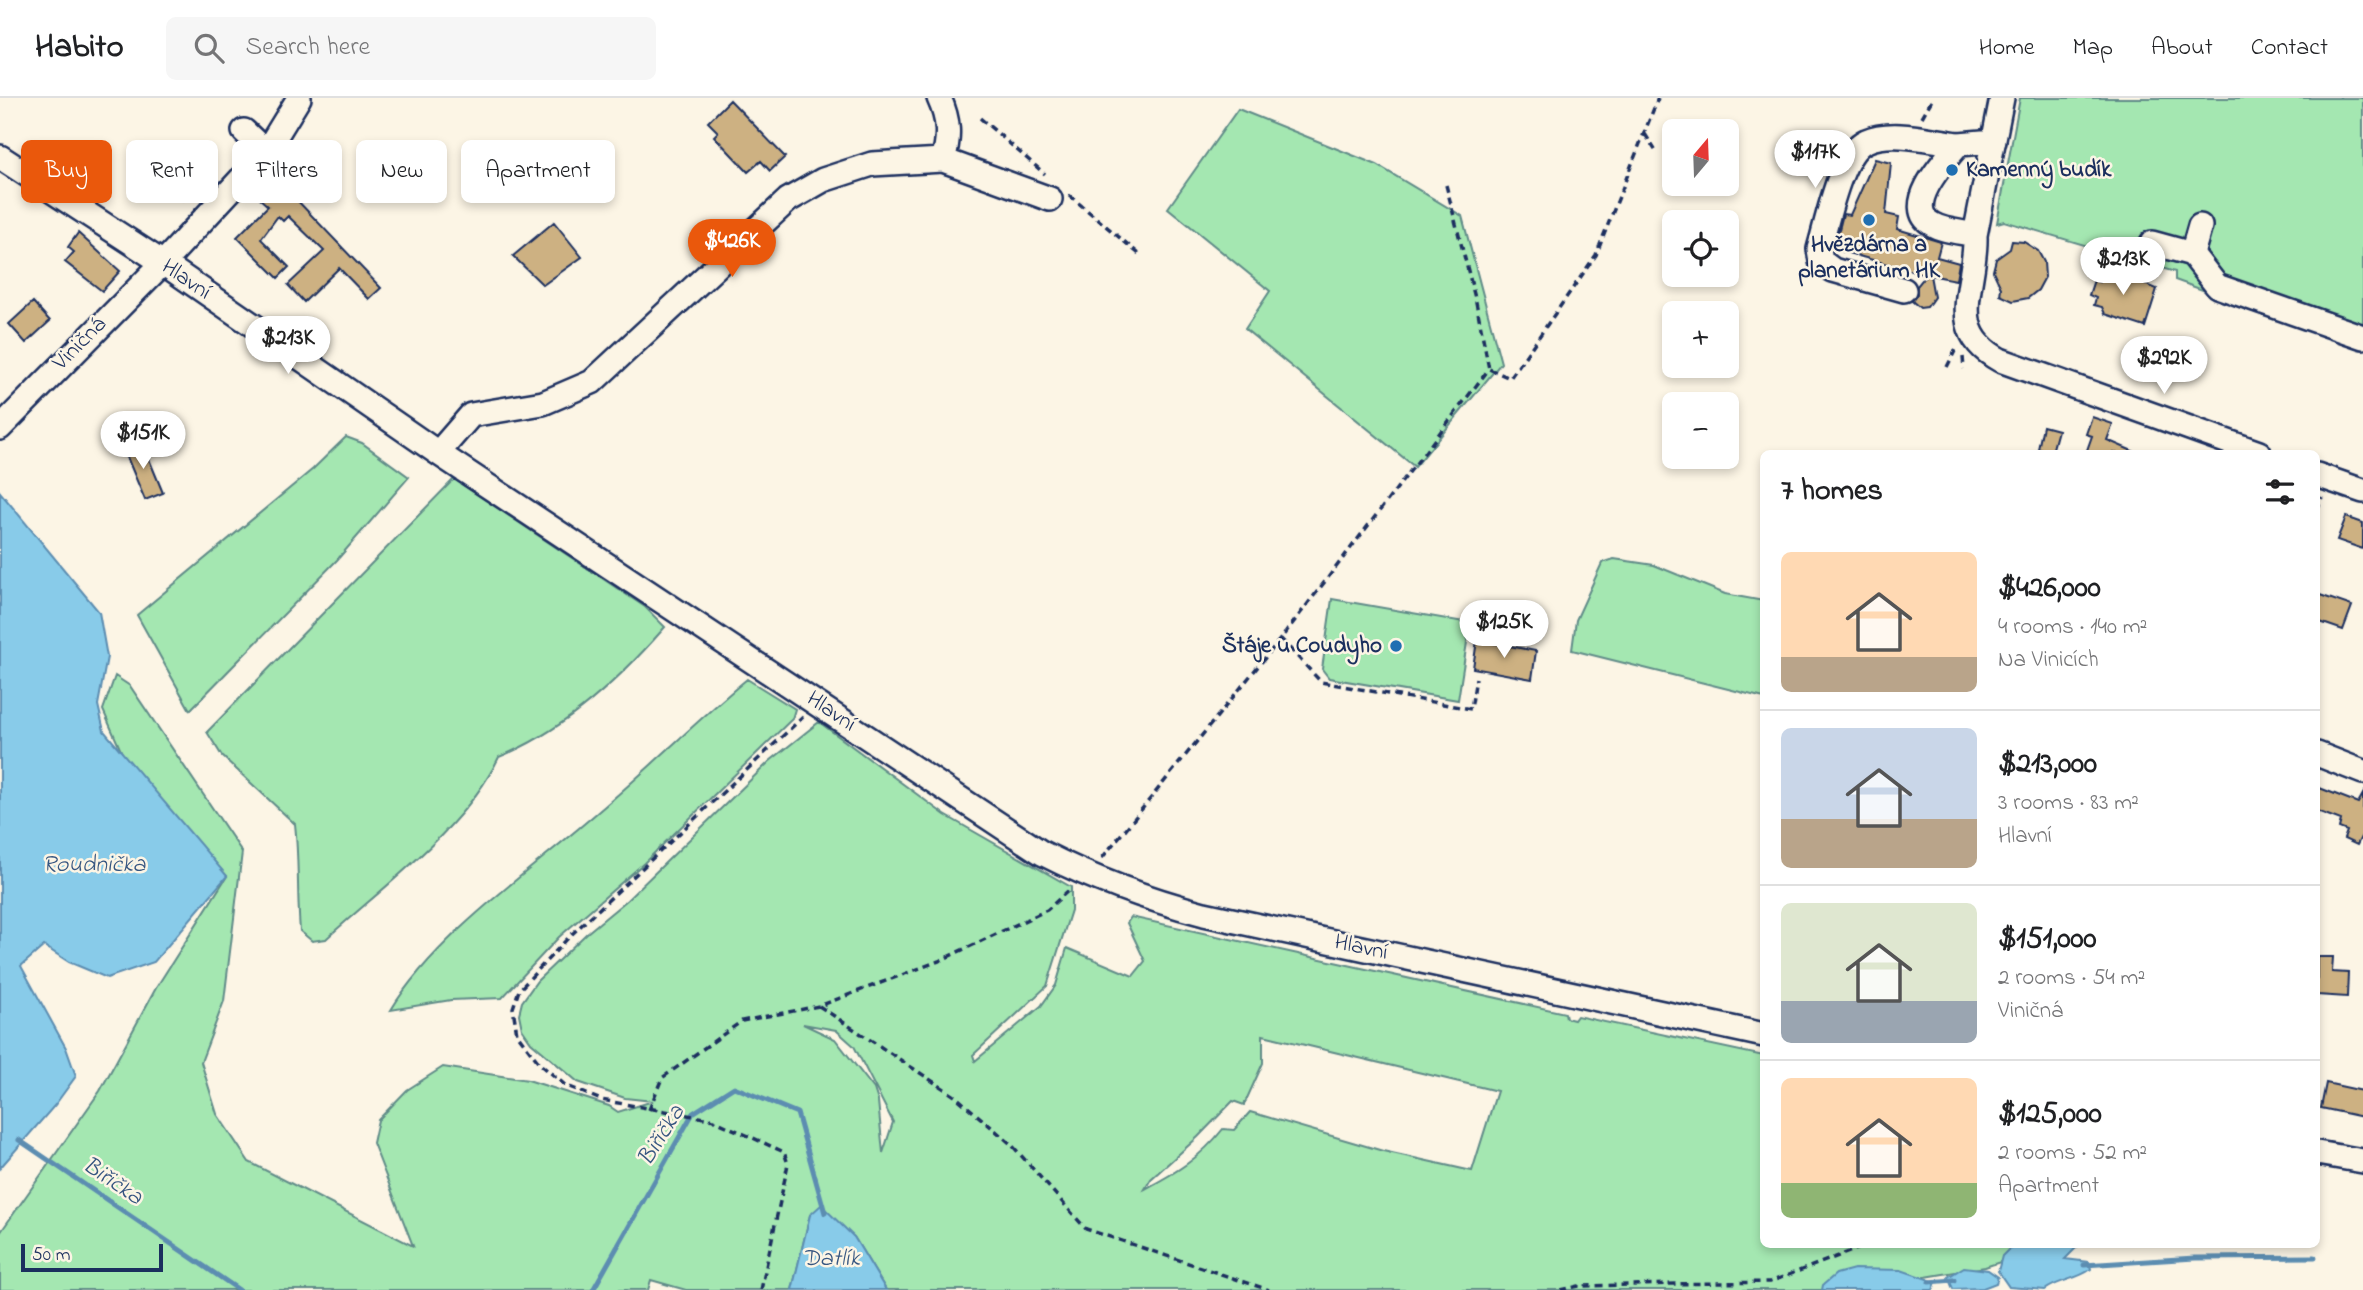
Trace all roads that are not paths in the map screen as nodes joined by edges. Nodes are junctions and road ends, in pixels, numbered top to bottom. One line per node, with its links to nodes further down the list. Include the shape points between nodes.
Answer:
1 (299, 98): 6 (street, Viničná)
2 (939, 98): 10 (street, via 947,116)
3 (2003, 98): 7 (street)
4 (244, 131): 5 (street)
5 (253, 140)
6 (273, 140)
7 (1994, 141): 8 (street); 14 (street)
8 (1959, 144): 14 (street, via 1930,177 1921,206 1932,225); 18 (street, via 1887,137 1867,140 1853,150 1844,169 1819,249 1821,261 1833,270)
9 (0, 157): 17 (street, Hlavní)
10 (943, 160): 12 (street); 22 (street, via 872,164 800,193 719,261 592,382 543,403 471,415)
11 (232, 189): 17 (street, Viničná)
12 (1050, 198)
13 (2200, 226): 16 (street)
14 (1975, 235): 21 (street, via 1967,327 1984,351)
15 (2152, 243): 16 (street)
16 (2192, 254): 19 (street, via 2217,286)
17 (163, 263): 20 (street, Viničná); 22 (street, Hlavní)
18 (1904, 290)
19 (2363, 337)
20 (0, 428)
21 (2251, 450)
22 (438, 453): 27 (street, Hlavní, via 1042,853 1084,875 1143,898 1204,914)
23 (2320, 476): 24 (street)
24 (2363, 491)
25 (2320, 755): 26 (street)
26 (2363, 772)
27 (1760, 1034)
28 (2320, 1154): 29 (street)
29 (2363, 1161)

